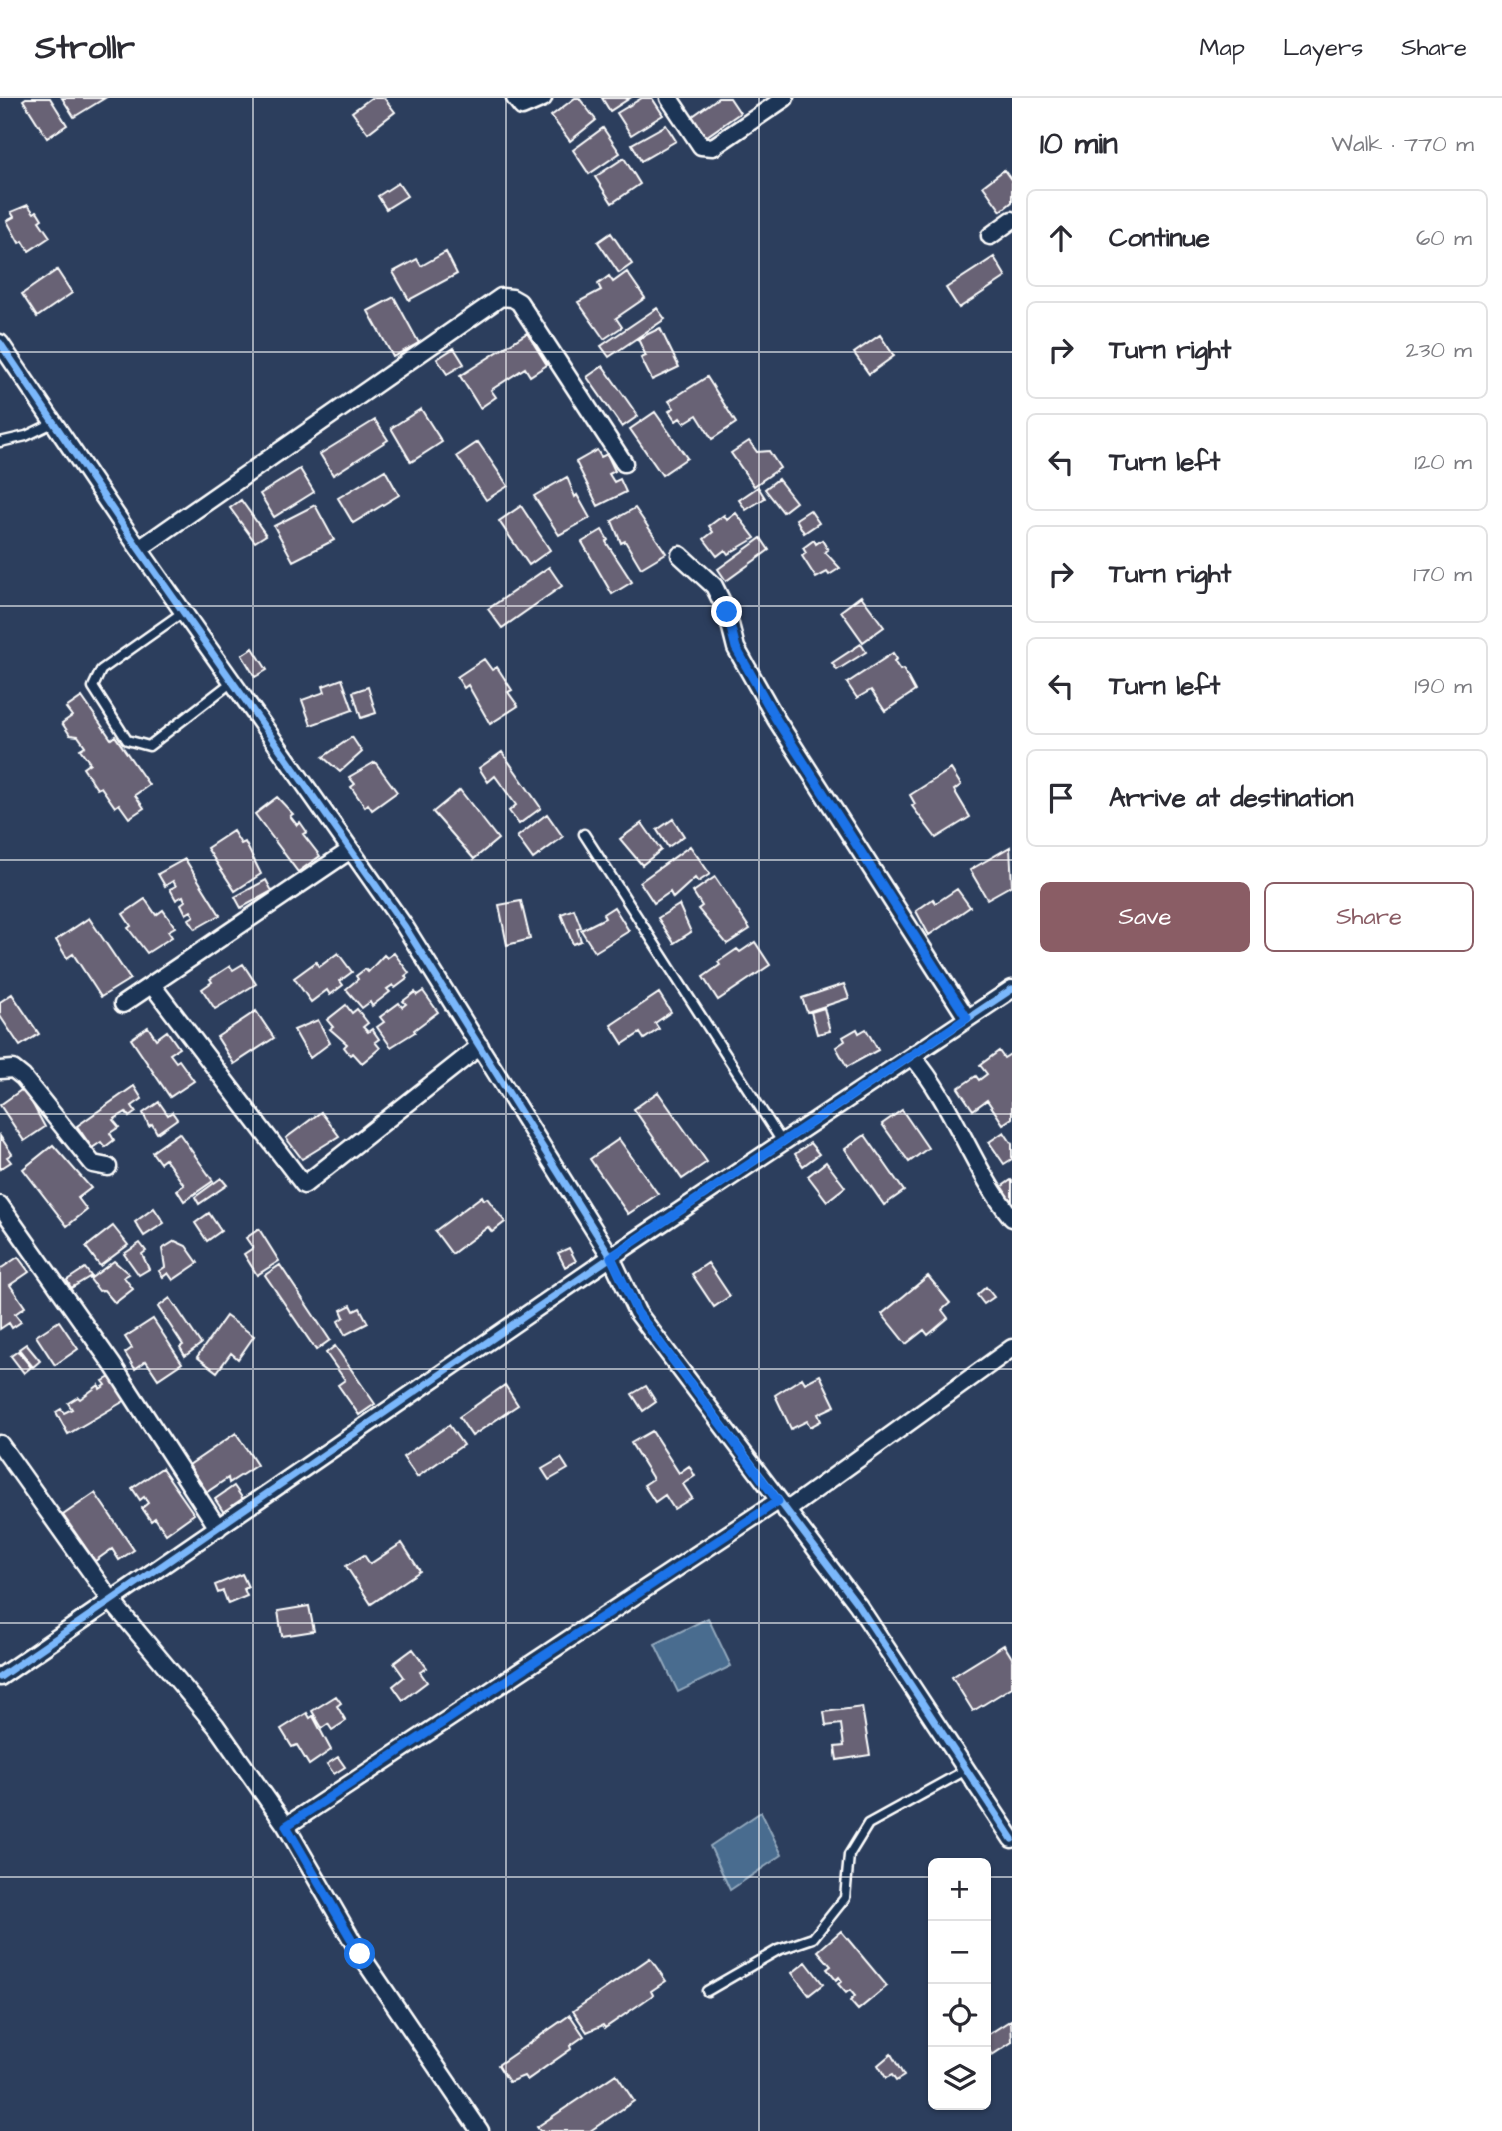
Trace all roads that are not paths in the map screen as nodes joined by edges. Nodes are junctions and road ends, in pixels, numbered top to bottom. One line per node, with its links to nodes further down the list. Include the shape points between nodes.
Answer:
1 (515, 98): 2 (street, via 522,107)
2 (543, 98)
3 (669, 98): 4 (street, via 706,147)
4 (785, 98)
5 (1012, 220): 6 (street)
6 (990, 236)
7 (0, 343): 8 (street)
8 (54, 422): 9 (lane); 11 (street)
9 (0, 442)
10 (624, 463): 11 (street, via 519,302 501,297)
11 (139, 549): 13 (street)
12 (680, 555): 20 (street, via 714,586 727,612 736,648 776,719)
13 (183, 612): 14 (street); 14 (lane, via 101,670 93,687 127,740 149,746)
14 (232, 682): 16 (street)
15 (584, 834): 24 (lane)
16 (349, 850): 17 (street); 21 (street, via 405,927)
17 (152, 985): 19 (street); 21 (street, via 304,1185)
18 (1012, 989): 20 (street)
19 (123, 1004)
20 (967, 1018): 22 (street)
21 (480, 1046): 28 (street)
22 (913, 1057): 24 (street); 27 (street, via 933,1080 963,1140)
23 (0, 1070): 25 (street, via 13,1069 23,1077 88,1159)
24 (782, 1142): 28 (street)
25 (108, 1167)
26 (0, 1205): 32 (street, via 112,1364)
27 (1012, 1218)
28 (611, 1257): 31 (street, via 637,1312); 32 (street)
29 (1012, 1348): 31 (street)
30 (0, 1444): 33 (street)
31 (782, 1506): 35 (street, via 858,1605); 36 (street)
32 (218, 1528): 33 (street)
33 (113, 1603): 34 (street); 36 (street, via 216,1726)
34 (0, 1678)
35 (966, 1770): 37 (street); 38 (lane, via 868,1824 849,1855 845,1898 813,1938 778,1950)
36 (286, 1826): 39 (street, via 360,1954)
37 (1012, 1839)
38 (707, 1991)
39 (481, 2131)

